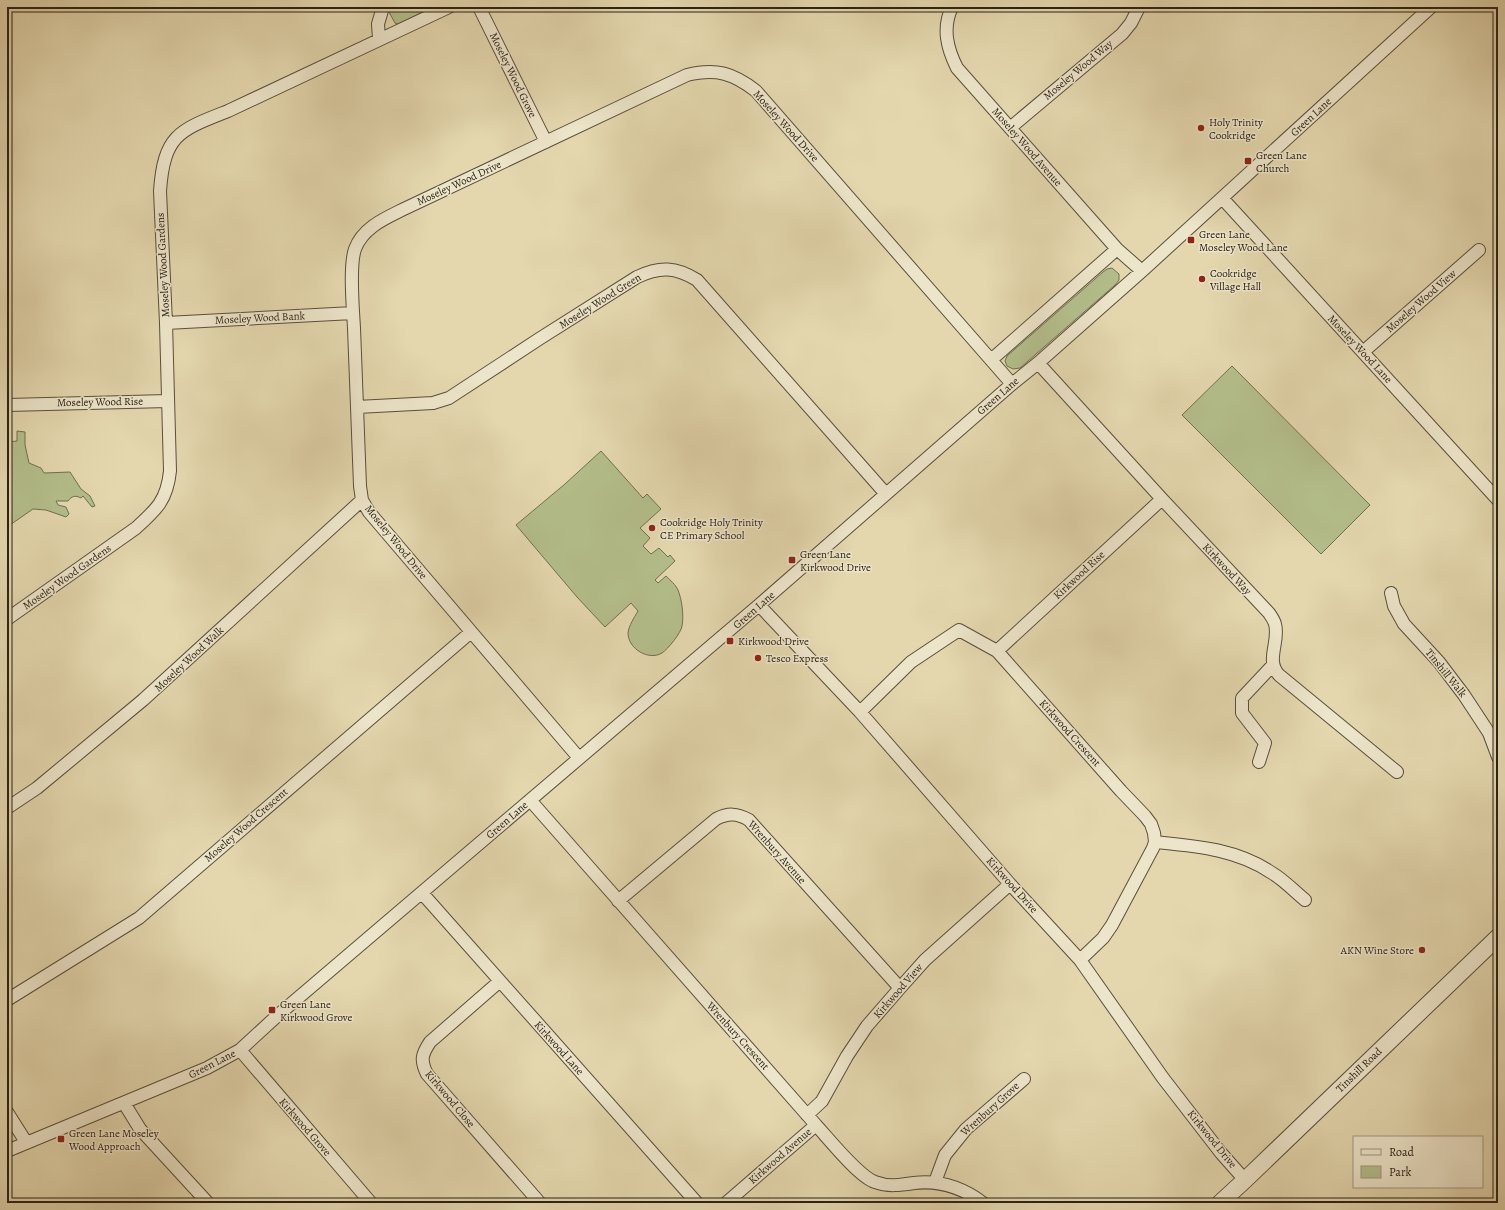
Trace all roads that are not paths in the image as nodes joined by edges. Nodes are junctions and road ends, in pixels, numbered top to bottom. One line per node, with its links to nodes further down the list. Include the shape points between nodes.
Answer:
1 (383, 7): 7 (street, via 378,24)
2 (448, 7): 7 (street, Moseley Wood Gardens)
3 (480, 7): 9 (street, Moseley Wood Grove)
4 (952, 7): 8 (street, Moseley Wood Avenue, via 946,37 957,68)
5 (1139, 7): 8 (street, Moseley Wood Way, via 1122,34)
6 (1431, 7): 10 (street, Green Lane)
7 (379, 39): 15 (street, Moseley Wood Gardens, via 192,126 181,132 173,142 165,157 160,191)
8 (1010, 128): 11 (street, Moseley Wood Avenue)
9 (546, 142): 14 (street, Moseley Wood Drive, via 377,222 368,229 355,249); 17 (street, Moseley Wood Drive, via 687,75 716,72 744,81 756,91)
10 (1222, 198): 13 (street, Green Lane); 16 (street, Moseley Wood Lane)
11 (1117, 249): 13 (street, Moseley Wood Avenue); 17 (street)
12 (1479, 250): 16 (street, Moseley Wood View)
13 (1142, 271): 18 (street, Green Lane)
14 (353, 313): 15 (street, Moseley Wood Bank); 22 (street, Moseley Wood Drive)
15 (166, 324): 20 (street, Moseley Wood Gardens)
16 (1363, 352): 26 (street, Moseley Wood Lane)
17 (991, 360): 19 (street, Moseley Wood Drive)
18 (1038, 363): 19 (street, Green Lane); 24 (street, Kirkwood Way)
19 (1012, 384): 23 (street, Green Lane)
20 (168, 401): 21 (street, Moseley Wood Rise); 29 (street, Moseley Wood Gardens, via 170,471 164,499 136,528)
21 (7, 405)
22 (357, 407): 23 (street, Moseley Wood Green, via 433,403 449,398 637,277 649,271 676,270 697,280); 25 (street, Moseley Wood Drive)
23 (886, 494): 28 (street, Green Lane)
24 (1162, 499): 31 (street, Kirkwood Rise); 32 (street, Kirkwood Way, via 1269,613 1275,623 1276,634)
25 (362, 500): 30 (street, Moseley Wood Drive, via 369,512); 39 (street, Moseley Wood Walk, via 143,700 37,788)
26 (1498, 500)
27 (1391, 593): 34 (street, Tinshill Walk, via 1394,606 1404,624 1439,662 1464,695 1489,733)
28 (759, 606): 33 (street, Kirkwood Drive); 35 (street, Green Lane)
29 (7, 619)
30 (471, 632): 35 (street, Moseley Wood Drive); 49 (street, Moseley Wood Crescent, via 139,918)
31 (997, 651): 33 (street, Kirkwood Crescent, via 959,630 910,662); 40 (street, Kirkwood Crescent, via 1145,816 1151,824)
32 (1273, 665): 36 (street, via 1242,698 1242,713 1265,743); 37 (street, via 1279,675)
33 (860, 712): 41 (street, Kirkwood Drive)
34 (1498, 757)
35 (579, 758): 38 (street, Green Lane)
36 (1259, 762)
37 (1397, 772)
38 (530, 800): 42 (street, Green Lane); 44 (street, Wrenbury Crescent)
39 (7, 808)
40 (1155, 842): 43 (street, via 1201,847 1253,862 1273,873); 46 (street, via 1112,925 1103,938)
41 (1010, 884): 46 (street, Kirkwood Drive); 48 (street, Kirkwood View, via 925,960)
42 (422, 893): 47 (street, Kirkwood Lane); 50 (street, Green Lane)
43 (1305, 900)
44 (618, 901): 48 (street, Wrenbury Avenue, via 716,819 724,815 742,816 749,820); 54 (street, Wrenbury Crescent)
45 (1498, 937): 58 (street, Tinshill Road)
46 (1080, 960): 58 (street, Kirkwood Drive, via 1164,1078 1221,1153)
47 (500, 981): 62 (street, Kirkwood Close, via 430,1042 423,1052 423,1065 427,1074); 63 (street, Kirkwood Lane)
48 (900, 988): 54 (street, Kirkwood View, via 867,1026 822,1101)
49 (7, 1000)
50 (240, 1050): 52 (street, Green Lane, via 207,1068); 61 (street, Kirkwood Grove)
51 (1024, 1079): 59 (street, Wrenbury Grove, via 966,1129 945,1155)
52 (124, 1103): 56 (street, Green Lane); 60 (street, via 140,1129)
53 (7, 1112): 56 (street)
54 (808, 1115): 55 (street, Wrenbury Crescent)
55 (816, 1125): 59 (street, Wrenbury Crescent, via 863,1176 874,1182 886,1185); 64 (street, Kirkwood Avenue)
56 (26, 1142): 57 (street, Green Lane)
57 (7, 1151)
58 (1245, 1180): 66 (street, Tinshill Road)
59 (935, 1182): 65 (street, Wrenbury Crescent, via 953,1186 975,1196)
60 (208, 1203)
61 (371, 1203)
62 (540, 1203)
63 (697, 1203)
64 (726, 1203)
65 (983, 1203)
66 (1220, 1203)

